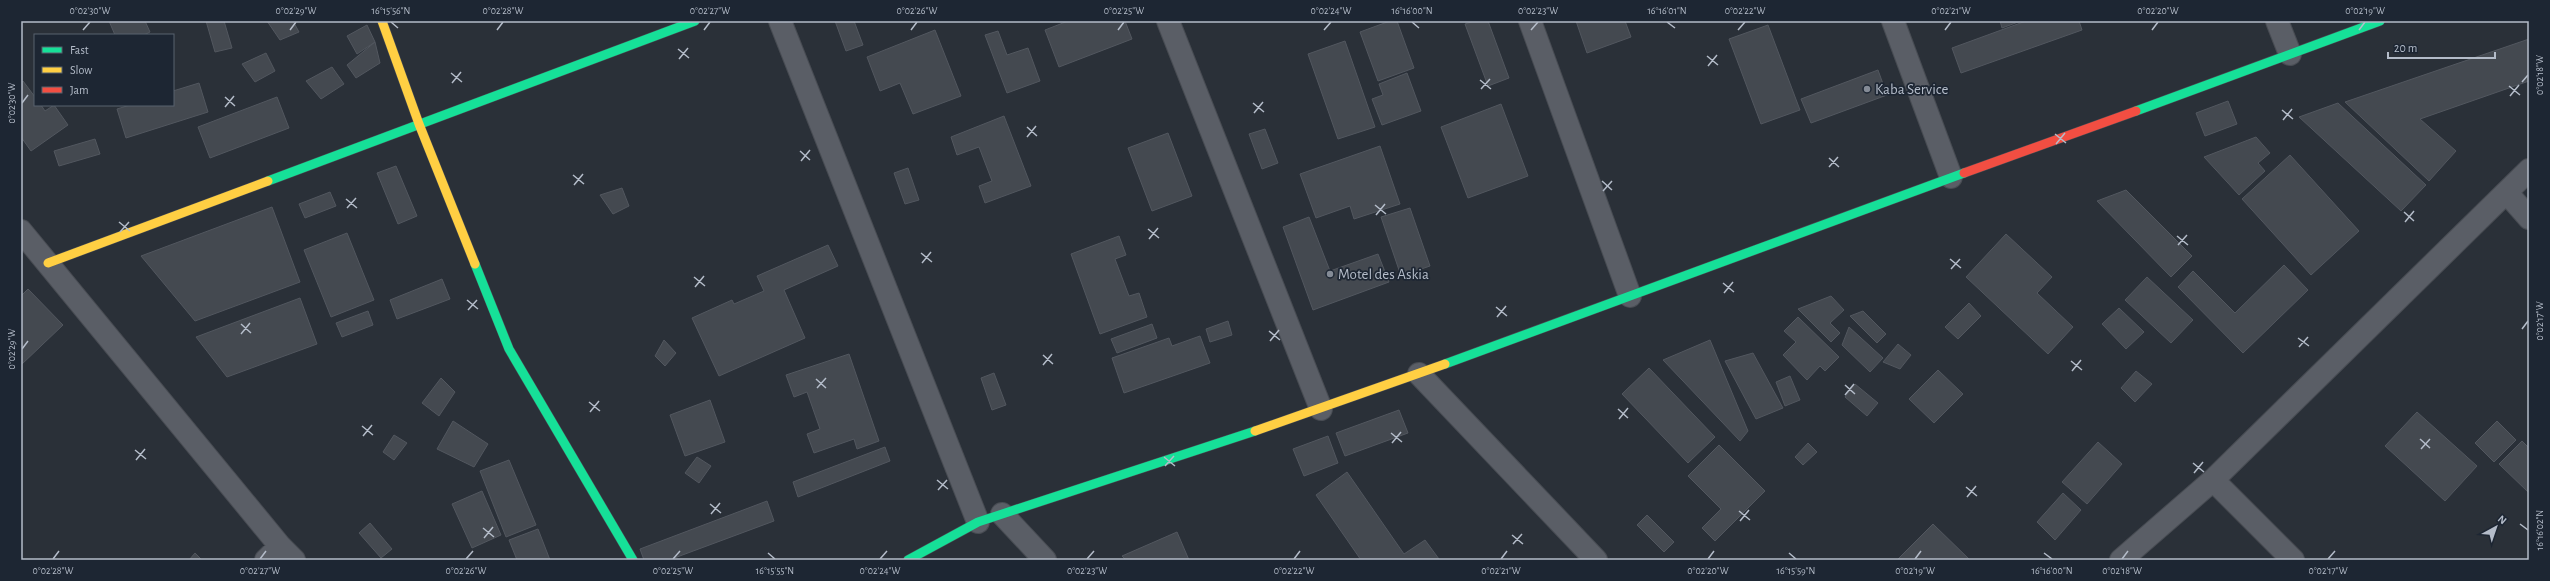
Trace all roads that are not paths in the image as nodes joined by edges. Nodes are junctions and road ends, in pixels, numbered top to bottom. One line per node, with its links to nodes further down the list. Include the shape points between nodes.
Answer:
1 (382, 21): 10 (street)
2 (695, 21): 10 (street)
3 (780, 21): 22 (street)
4 (1168, 21): 19 (street)
5 (1530, 21): 17 (street)
6 (1893, 21): 12 (street)
7 (2277, 21): 9 (street)
8 (2380, 21): 9 (street)
9 (2290, 54): 12 (street)
10 (419, 124): 16 (street); 24 (street, via 509,349)
11 (2529, 170): 13 (street)
12 (1951, 177): 17 (street)
13 (2507, 193): 14 (street); 20 (street)
14 (2529, 218)
15 (21, 231): 16 (street)
16 (48, 263): 23 (street)
17 (1630, 296): 18 (street)
18 (1419, 374): 19 (street); 27 (street)
19 (1321, 409): 21 (street)
20 (2213, 480): 28 (street); 29 (street)
21 (1002, 514): 22 (street); 26 (street)
22 (978, 522): 25 (street)
23 (280, 555)
24 (633, 560)
25 (908, 560)
26 (1045, 560)
27 (1596, 560)
28 (2121, 560)
29 (2292, 560)

